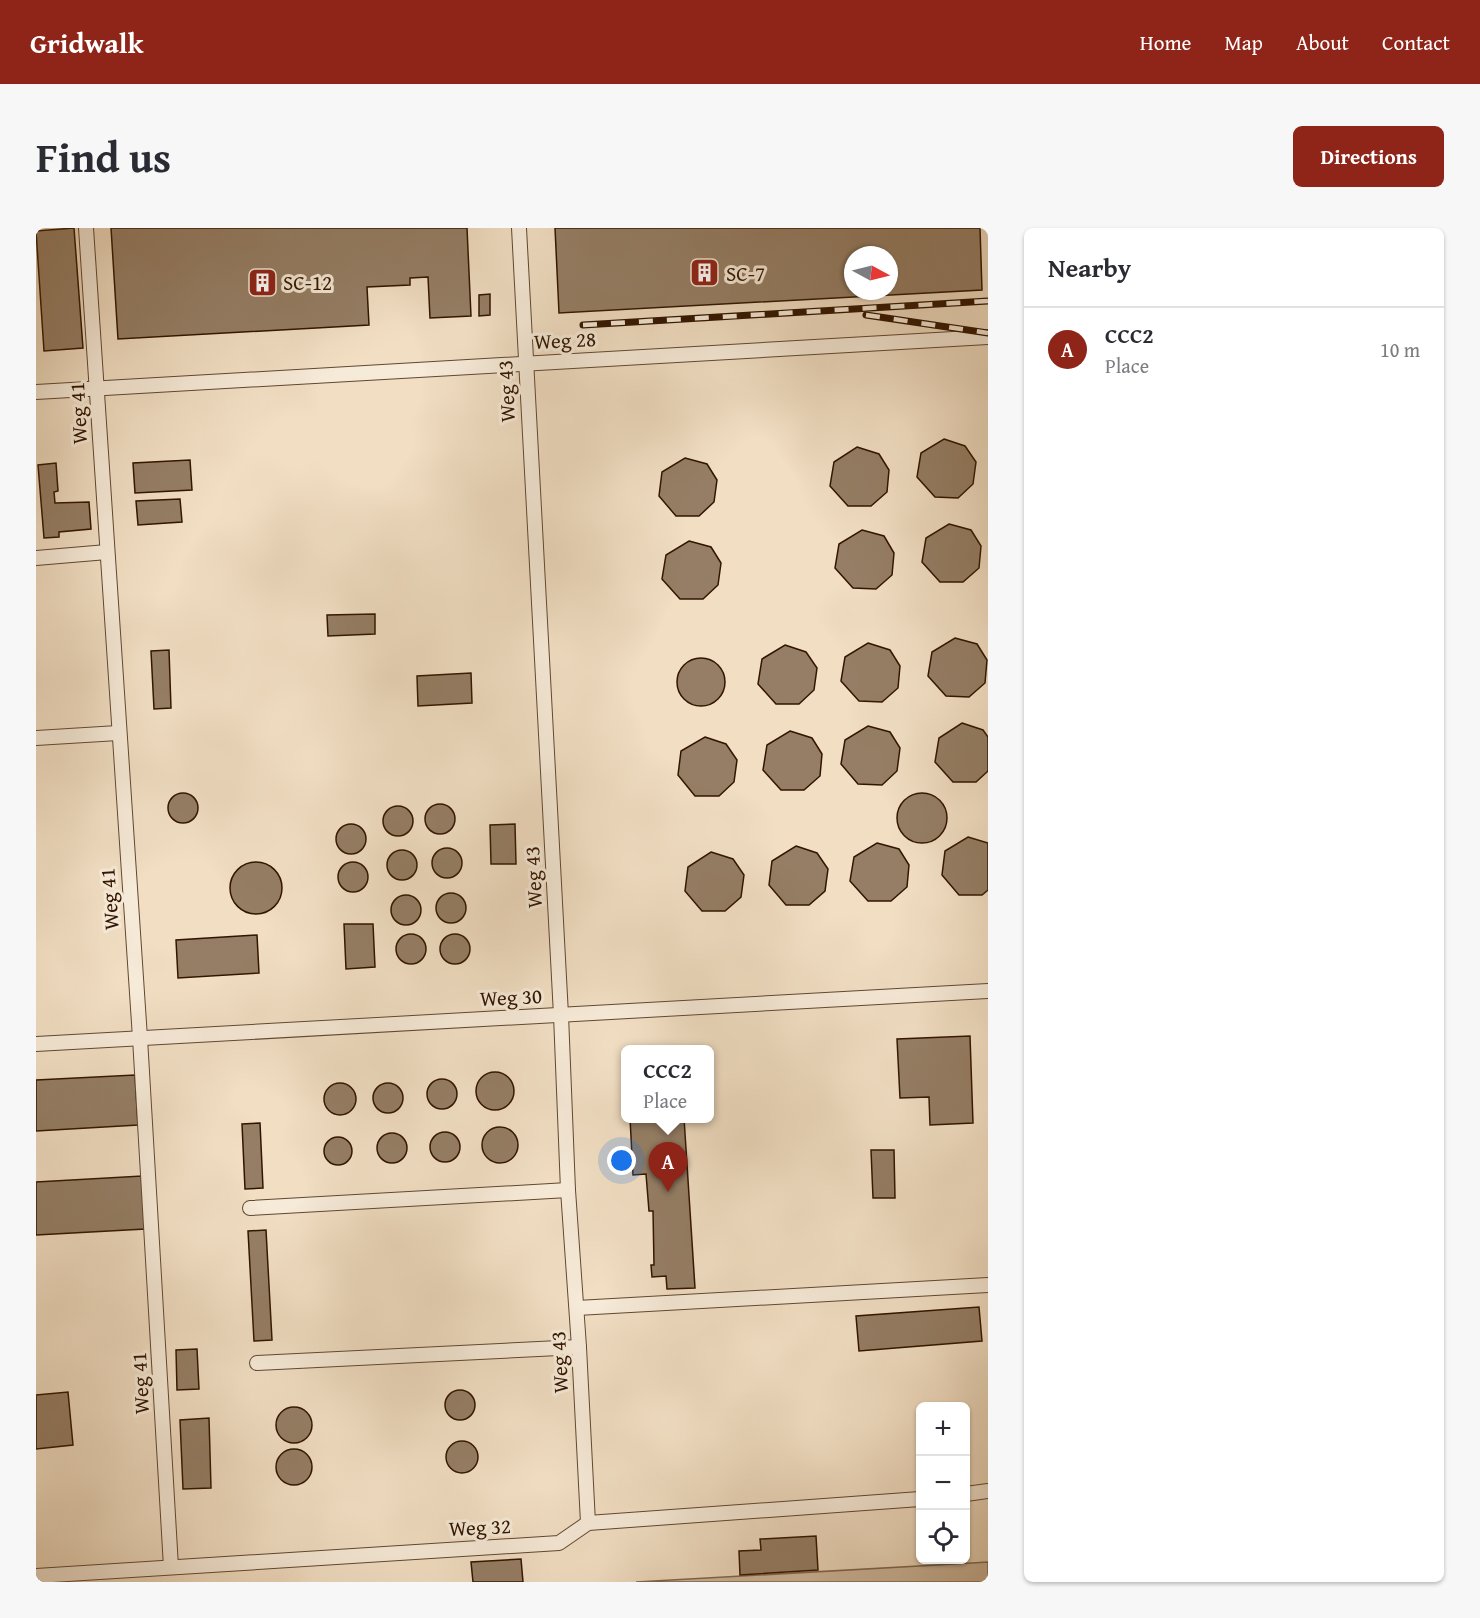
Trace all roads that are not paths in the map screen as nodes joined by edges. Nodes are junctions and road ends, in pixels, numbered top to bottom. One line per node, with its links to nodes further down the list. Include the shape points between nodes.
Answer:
1 (86, 228): 5 (lane, Weg 41)
2 (519, 228): 4 (lane, Weg 43)
3 (988, 336): 4 (lane, Weg 28)
4 (526, 363): 5 (lane, Weg 28); 12 (lane, Weg 43)
5 (98, 387): 6 (lane, Weg 28); 7 (lane, Weg 41)
6 (36, 392)
7 (107, 552): 8 (lane); 9 (lane, Weg 41)
8 (36, 558)
9 (118, 733): 10 (lane); 13 (lane, Weg 41)
10 (36, 738)
11 (988, 992): 12 (lane, Weg 30)
12 (561, 1015): 13 (lane, Weg 30); 15 (lane, Weg 43)
13 (140, 1038): 14 (lane, Weg 30); 25 (lane, Weg 41)
14 (36, 1044)
15 (568, 1190): 16 (lane); 18 (lane, Weg 43)
16 (250, 1208)
17 (988, 1286): 18 (lane)
18 (577, 1308): 19 (lane, Weg 43)
19 (579, 1347): 20 (lane); 24 (lane, Weg 43)
20 (257, 1363)
21 (988, 1491): 22 (lane)
22 (970, 1493)
23 (916, 1499): 24 (lane)
24 (588, 1523): 25 (lane, Weg 32, via 559,1543)
25 (171, 1566): 26 (lane, Weg 32)
26 (36, 1576)

